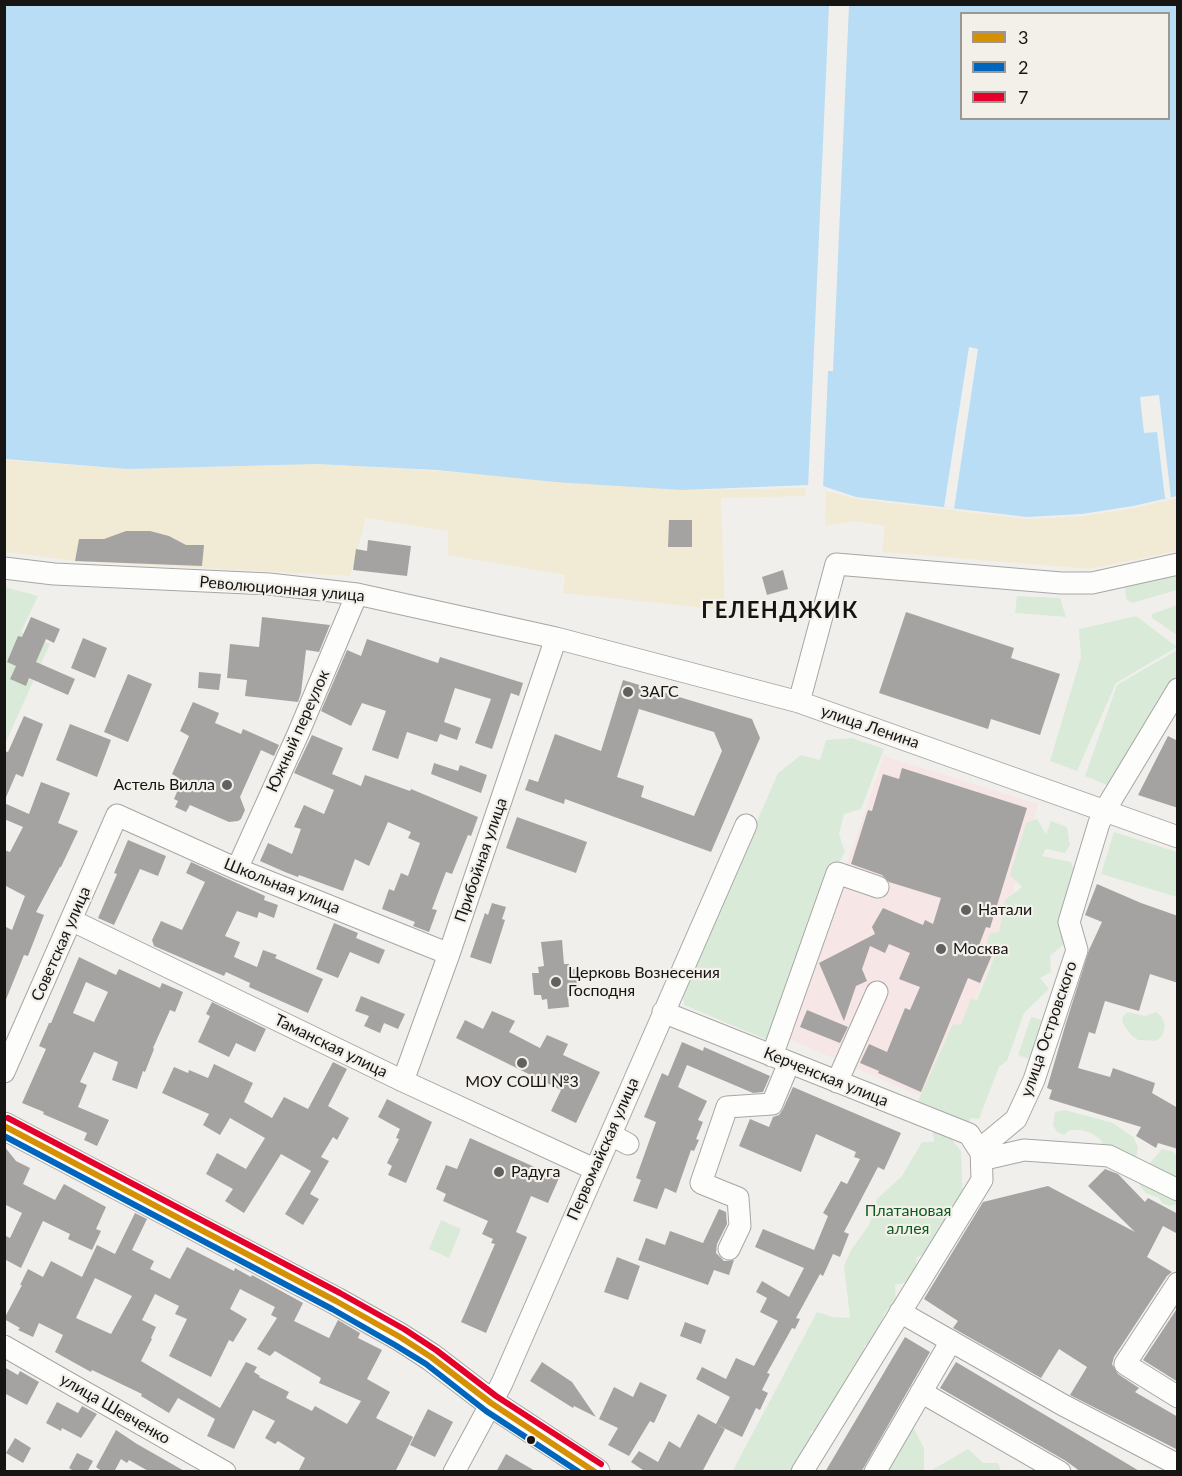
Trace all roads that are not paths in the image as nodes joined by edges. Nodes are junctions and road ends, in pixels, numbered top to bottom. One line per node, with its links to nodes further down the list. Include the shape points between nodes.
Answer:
1 (1178, 564): 6 (street, via 1092,583 836,564)
2 (4, 568): 3 (street, Революционная улица, via 269,584)
3 (357, 594): 4 (street, Революционная улица); 11 (street, Южный переулок)
4 (556, 638): 6 (street, улица Ленина); 14 (street, Прибойная улица)
5 (1178, 689): 7 (street, улица Островского)
6 (799, 702): 7 (street, улица Ленина)
7 (1105, 810): 10 (street, улица Ленина); 22 (street, улица Островского, via 1069,922 1077,950 1034,1080 1016,1119)
8 (117, 815): 11 (street, Школьная улица); 13 (street, Советская улица)
9 (746, 825): 16 (street, Первомайская улица)
10 (1178, 837)
11 (237, 868): 14 (street, Школьная улица)
12 (878, 887): 17 (street, via 837,873)
13 (71, 920): 18 (street, Советская улица); 19 (street, Таманская улица)
14 (449, 954): 19 (street, Прибойная улица)
15 (877, 992): 20 (street)
16 (663, 1012): 17 (street, Керченская улица); 23 (street, Первомайская улица)
17 (781, 1059): 20 (street, Керченская улица); 25 (street, via 772,1104 727,1107 701,1183 738,1198 740,1226)
18 (4, 1072)
19 (403, 1081): 23 (street, Таманская улица)
20 (837, 1082): 22 (street, Керченская улица, via 969,1134)
21 (4, 1126): 32 (main road, via 400,1337)
22 (980, 1153): 24 (street, via 985,1159 1024,1150 1109,1156); 27 (street, via 982,1180)
23 (594, 1169): 32 (street, Первомайская улица)
24 (1175, 1184)
25 (729, 1249)
26 (1178, 1283): 31 (street, via 1125,1364)
27 (900, 1312): 28 (street); 35 (street)
28 (951, 1341): 30 (street); 34 (street)
29 (4, 1346): 36 (street, улица Шевченко)
30 (921, 1392): 33 (street); 39 (street)
31 (1178, 1397)
32 (491, 1403): 37 (street, Первомайская улица); 38 (main road)
33 (1031, 1464): 40 (street)
34 (1178, 1465)
35 (811, 1469)
36 (225, 1472)
37 (454, 1472)
38 (596, 1472)
39 (875, 1472)
40 (1060, 1472)

